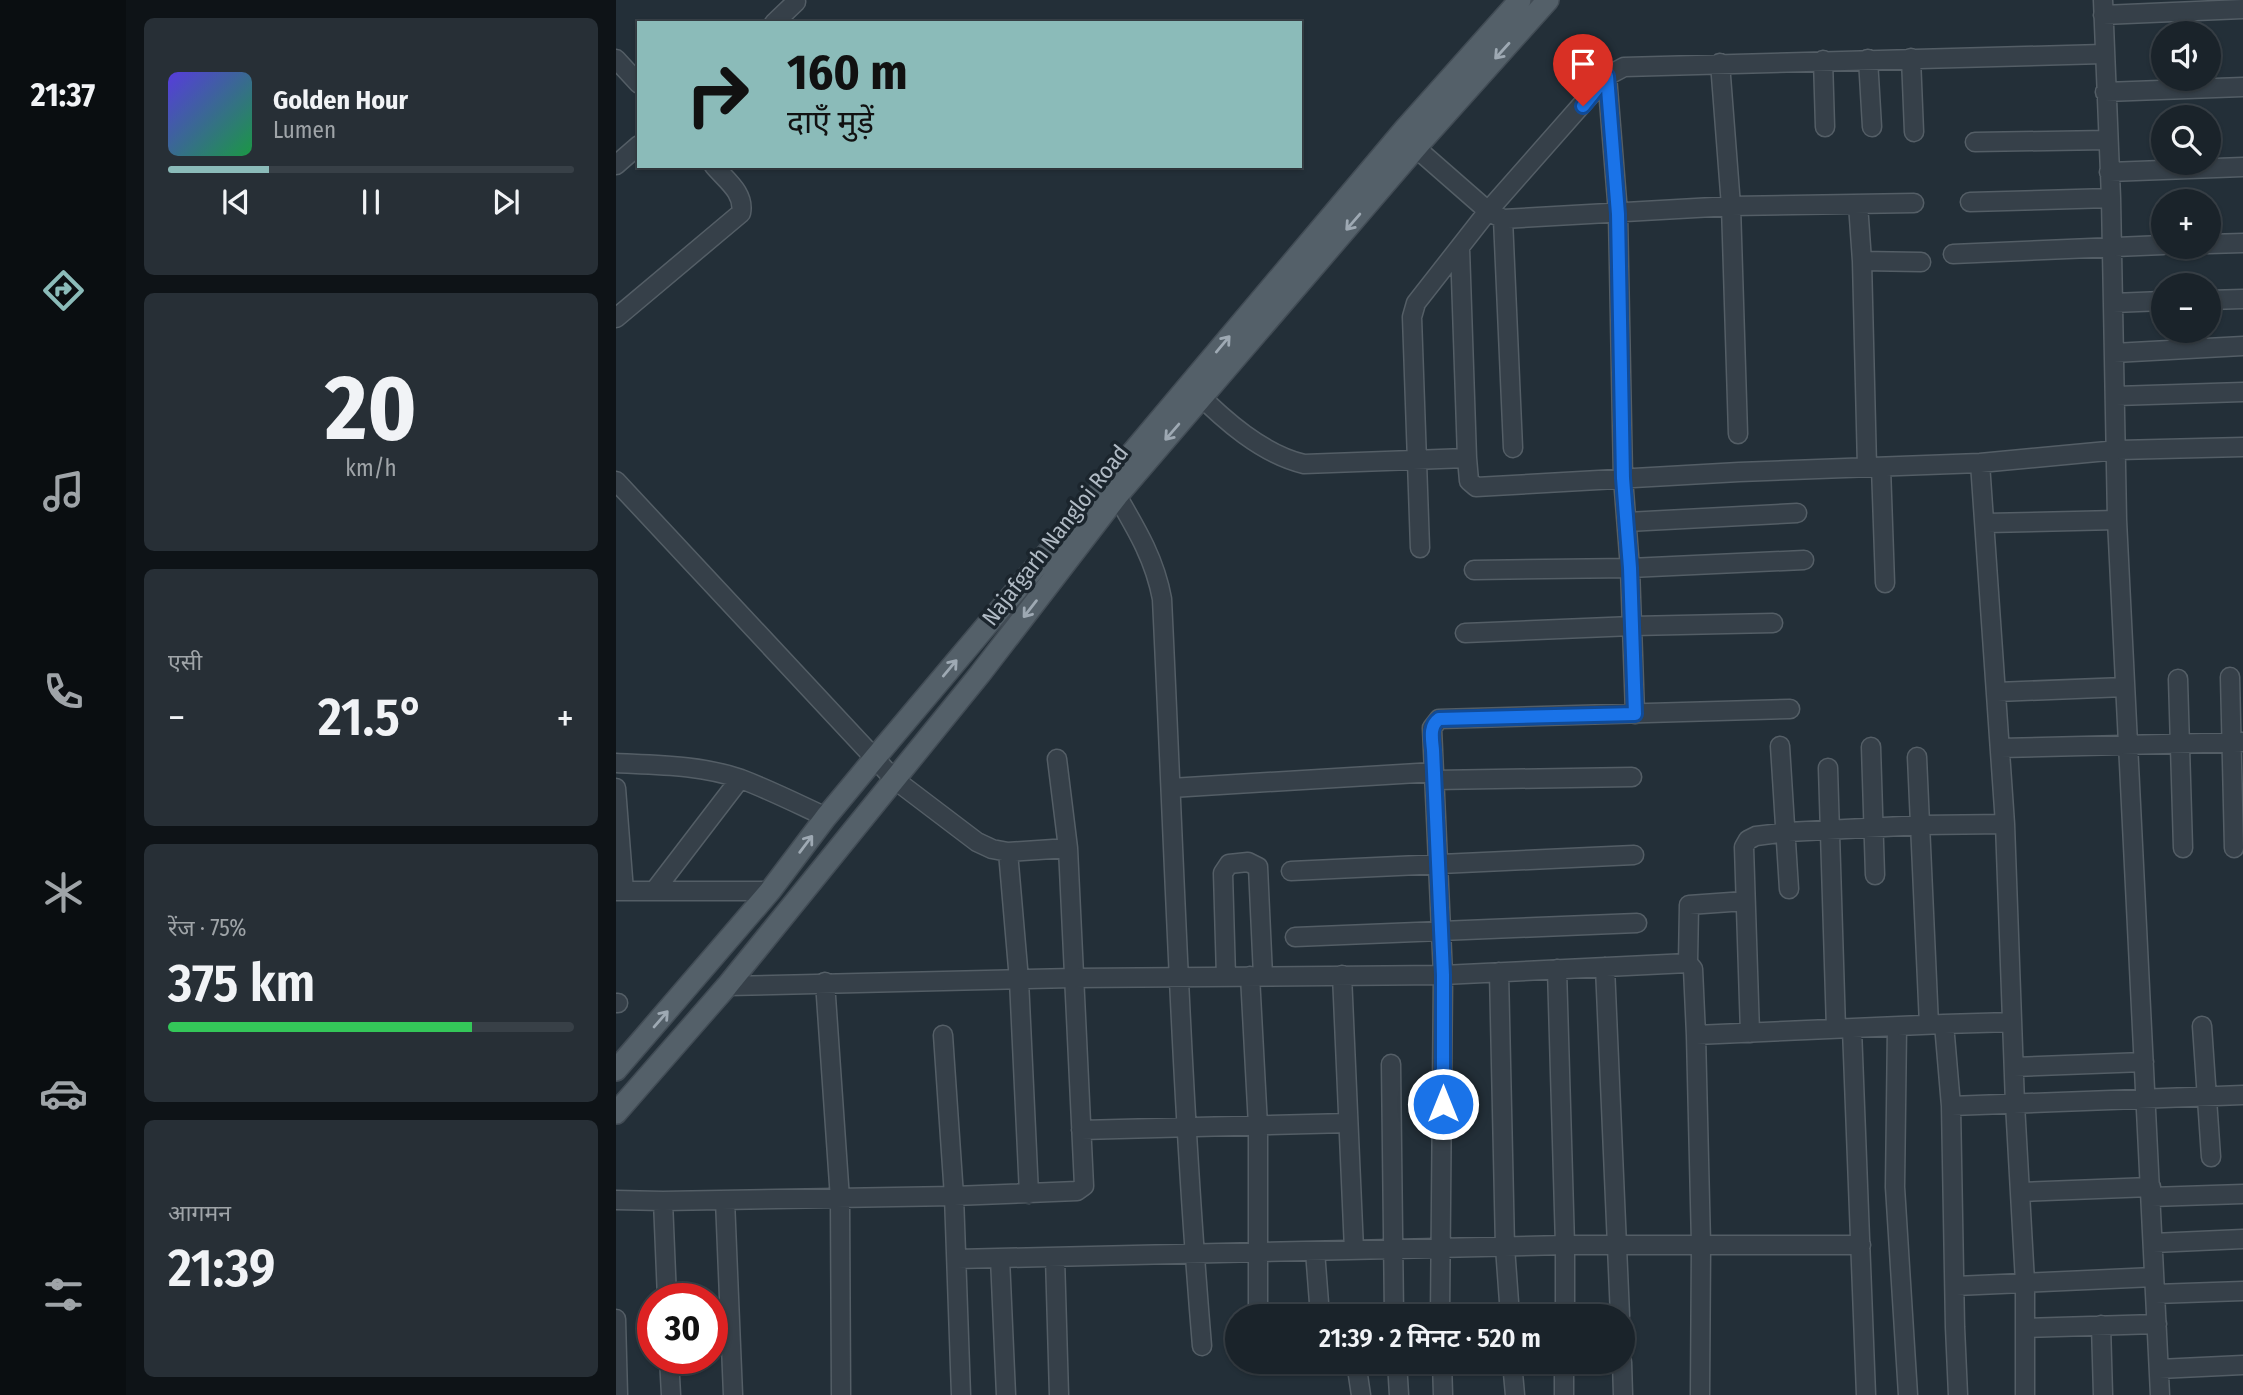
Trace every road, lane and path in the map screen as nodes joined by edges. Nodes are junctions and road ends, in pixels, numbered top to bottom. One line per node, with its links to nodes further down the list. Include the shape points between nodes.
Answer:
1 (1520, 0): 50 (main road, Najafgarh Nangloi Road, one-way to 1, via 1405,130)
2 (1548, 0): 23 (main road, Najafgarh Nangloi Road, one-way to 23)
3 (796, 2): 6 (street)
4 (2103, 8): 5 (street); 7 (street)
5 (2243, 9)
6 (776, 21)
7 (2103, 54): 8 (street); 16 (street)
8 (1912, 58): 10 (street); 19 (street)
9 (616, 59): 14 (street)
10 (1868, 59): 11 (street); 18 (street)
11 (1823, 60): 12 (street); 17 (street)
12 (1720, 63): 13 (street, via 1624,67); 32 (street)
13 (1607, 76): 33 (street); 34 (street)
14 (637, 82)
15 (2243, 87): 16 (street)
16 (2105, 92): 20 (street)
17 (1825, 127)
18 (1872, 127)
19 (1914, 132)
20 (2108, 139): 21 (street); 27 (street)
21 (1975, 142)
22 (637, 147): 24 (street)
23 (1416, 148): 34 (street); 50 (main road, Najafgarh Nangloi Road, one-way to 50)
24 (616, 165)
25 (2243, 167): 27 (street)
26 (716, 168): 47 (street, via 739,193 741,213)
27 (2109, 172): 28 (street)
28 (2111, 198): 29 (street); 38 (street)
29 (1970, 202)
30 (1914, 203): 31 (street)
31 (1858, 204): 32 (street); 41 (street)
32 (1731, 206): 33 (street); 53 (street)
33 (1618, 214): 34 (street); 61 (street)
34 (1496, 215): 39 (street); 55 (street)
35 (2243, 243): 36 (street)
36 (2221, 244)
37 (2151, 245): 38 (street)
38 (2111, 247): 40 (street); 46 (street)
39 (1460, 248): 57 (street); 58 (street, via 1422,293 1412,317)
40 (1953, 254)
41 (1862, 261): 42 (street); 60 (street)
42 (1921, 262)
43 (2243, 299): 44 (street)
44 (2221, 300)
45 (2151, 301): 46 (street)
46 (2113, 303): 49 (street)
47 (616, 318)
48 (2243, 346): 49 (street)
49 (2115, 353): 52 (street)
50 (1195, 391): 58 (street, via 1249,436 1289,460 1304,464); 63 (main road, Najafgarh Nangloi Road, one-way to 63); 89 (main road, Najafgarh Nangloi Road, one-way to 50)
51 (2243, 392): 52 (street)
52 (2116, 396): 56 (street)
53 (1738, 434)
54 (2243, 446): 56 (street)
55 (1513, 448)
56 (2118, 450): 59 (street); 65 (street)
57 (1467, 458): 58 (street); 61 (street, via 1469,481 1476,487)
58 (1418, 460): 68 (street)
59 (1980, 463): 60 (street); 67 (street)
60 (1874, 467): 61 (street); 72 (street)
61 (1623, 478): 66 (street)
62 (616, 481): 89 (street)
63 (1117, 496): 96 (main road, Najafgarh Nangloi Road, one-way to 96); 98 (street, via 1147,547 1163,599)
64 (1797, 513): 66 (street)
65 (2118, 520): 67 (street); 78 (street)
66 (1627, 522): 70 (street)
67 (1986, 523): 79 (street)
68 (1420, 548)
69 (1804, 560): 70 (street)
70 (1630, 568): 71 (street); 74 (street)
71 (1474, 570)
72 (1885, 583)
73 (1773, 623): 74 (street)
74 (1633, 626): 75 (street); 81 (street)
75 (1465, 633)
76 (2230, 677): 82 (street)
77 (2178, 679): 83 (street)
78 (2125, 687): 79 (street); 85 (street)
79 (1997, 692): 87 (street)
80 (1790, 709): 81 (street)
81 (1635, 714): 93 (street, via 1439,719 1432,728)
82 (2237, 743): 83 (street); 107 (street)
83 (2180, 745): 85 (street); 106 (street)
84 (1780, 746): 104 (street)
85 (2130, 746): 87 (street); 142 (street)
86 (1871, 747): 102 (street)
87 (2000, 748): 100 (street)
88 (1917, 757): 101 (street)
89 (874, 759): 96 (street); 99 (main road, Najafgarh Nangloi Road)
90 (1057, 759): 105 (street)
91 (616, 763): 95 (street, via 671,765)
92 (1828, 768): 103 (street)
93 (1434, 776): 94 (street); 98 (street); 110 (street)
94 (1632, 777)
95 (740, 779): 99 (street); 114 (street)
96 (894, 779): 108 (street, via 977,842); 133 (main road, Najafgarh Nangloi Road)
97 (616, 788): 115 (street)
98 (1171, 788): 128 (street)
99 (826, 817): 116 (main road, Najafgarh Nangloi Road, one-way to 99)
100 (2005, 824): 101 (street); 134 (street)
101 (1922, 825): 102 (street); 135 (street)
102 (1875, 828): 103 (street); 112 (street)
103 (1829, 830): 104 (street); 138 (street)
104 (1785, 832): 113 (street); 117 (street, via 1756,836 1744,847)
105 (1068, 848): 108 (street); 130 (street)
106 (2183, 848)
107 (2234, 848)
108 (1008, 852): 131 (street)
109 (1634, 855): 110 (street)
110 (1438, 866): 111 (street); 119 (street)
111 (1291, 871)
112 (1875, 875)
113 (1789, 889)
114 (655, 890): 115 (street); 116 (street)
115 (620, 891)
116 (770, 891): 145 (main road, Najafgarh Nangloi Road, one-way to 116)
117 (1745, 901): 121 (street, via 1689,905); 139 (street)
118 (1637, 923): 119 (street)
119 (1441, 930): 120 (street); 126 (street)
120 (1295, 937)
121 (1688, 963): 122 (street); 141 (street, via 1693,969)
122 (1605, 967): 123 (street); 170 (street)
123 (1557, 969): 124 (street); 169 (street)
124 (1499, 972): 126 (street); 172 (street)
125 (1342, 975): 126 (street); 127 (street); 152 (street)
126 (1443, 975): 173 (street)
127 (1257, 976): 129 (street); 129 (street, via 1258,867 1248,862 1229,864 1223,873); 153 (street)
128 (1179, 977): 129 (street); 130 (street); 154 (street)
129 (1226, 977)
130 (1074, 978): 131 (street); 155 (street)
131 (1019, 980): 132 (street); 159 (street)
132 (825, 982): 133 (street); 162 (street)
133 (726, 986): 151 (main road, Najafgarh Nangloi Road)
134 (2012, 1022): 135 (street); 144 (street)
135 (1936, 1025): 137 (street); 150 (street)
136 (2202, 1026): 147 (street)
137 (1897, 1027): 138 (street); 223 (street, via 1895,1187)
138 (1844, 1029): 139 (street); 171 (street)
139 (1750, 1033): 141 (street)
140 (943, 1035): 161 (street)
141 (1696, 1035): 168 (street)
142 (2144, 1062): 144 (street); 148 (street)
143 (1391, 1064): 175 (street)
144 (2014, 1067): 149 (street)
145 (616, 1070)
146 (2243, 1095): 147 (street)
147 (2207, 1097): 148 (street); 156 (street)
148 (2147, 1099): 149 (street); 158 (street)
149 (2015, 1104): 150 (street); 157 (street)
150 (1951, 1107): 184 (street)
151 (616, 1113)
152 (1348, 1123): 153 (street); 174 (street)
153 (1258, 1126): 154 (street); 177 (street)
154 (1188, 1127): 155 (street); 178 (street)
155 (1082, 1130): 159 (street, via 1084,1186 1077,1191)
156 (2211, 1157)
157 (2021, 1192): 158 (street); 182 (street)
158 (2151, 1192): 160 (street); 167 (street)
159 (1029, 1194): 161 (street)
160 (2243, 1195)
161 (954, 1196): 162 (street); 181 (street)
162 (840, 1199): 164 (street); 211 (street)
163 (616, 1200): 165 (street)
164 (726, 1200): 165 (street); 210 (street)
165 (663, 1201): 183 (street)
166 (2243, 1239): 167 (street)
167 (2153, 1243): 185 (street)
168 (1701, 1244): 170 (street); 171 (street); 221 (street)
169 (1565, 1245): 170 (street); 172 (street); 192 (street)
170 (1617, 1245): 193 (street)
171 (1861, 1245): 222 (street)
172 (1505, 1247): 173 (street); 191 (street)
173 (1441, 1248): 175 (street); 190 (street)
174 (1354, 1250): 175 (street); 176 (street)
175 (1394, 1250): 189 (street)
176 (1315, 1251): 177 (street); 188 (street)
177 (1257, 1252): 178 (street); 187 (street)
178 (1194, 1254): 179 (street); 198 (street)
179 (1055, 1257): 180 (street); 214 (street)
180 (1000, 1258): 181 (street); 213 (street)
181 (957, 1259): 212 (street)
182 (2025, 1282): 184 (street); 185 (street); 197 (street)
183 (666, 1283)
184 (1956, 1286): 224 (street)
185 (2155, 1286): 186 (street); 195 (street)
186 (2243, 1291)
187 (1258, 1304)
188 (1319, 1304)
189 (1393, 1304)
190 (1440, 1304)
191 (1509, 1304)
192 (1565, 1304)
193 (1619, 1304)
194 (616, 1319): 208 (street)
195 (2157, 1324): 196 (street); 200 (street)
196 (2101, 1325): 197 (street); 226 (street)
197 (2025, 1328): 225 (street)
198 (1202, 1346)
199 (2243, 1365): 200 (street)
200 (2159, 1369): 227 (street)
201 (670, 1374): 209 (street)
202 (1358, 1374): 215 (street)
203 (1398, 1374): 216 (street)
204 (1442, 1374): 217 (street)
205 (1514, 1374): 218 (street)
206 (1564, 1374): 219 (street)
207 (1622, 1374): 220 (street)
208 (618, 1395)
209 (671, 1395)
210 (733, 1395)
211 (841, 1395)
212 (961, 1395)
213 (1006, 1395)
214 (1059, 1395)
215 (1361, 1395)
216 (1399, 1395)
217 (1443, 1395)
218 (1515, 1395)
219 (1564, 1395)
220 (1623, 1395)
221 (1700, 1395)
222 (1866, 1395)
223 (1908, 1395)
224 (1958, 1395)
225 (2025, 1395)
226 (2103, 1395)
227 (2160, 1395)

